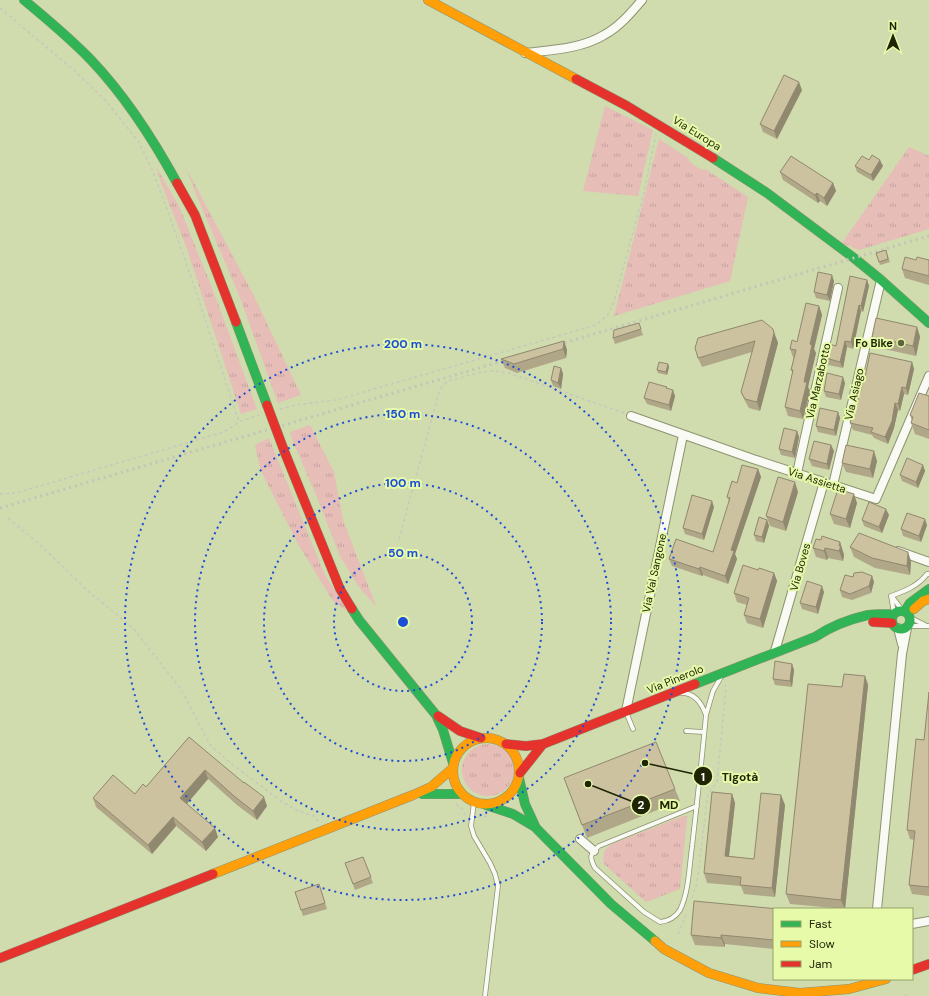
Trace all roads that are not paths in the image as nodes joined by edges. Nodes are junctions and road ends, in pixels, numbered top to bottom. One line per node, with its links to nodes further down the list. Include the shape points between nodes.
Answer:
1 (24, 0): 26 (main road, bridge, via 92,61 122,96 161,153 195,215 285,453 340,589 359,620)
2 (428, 0): 4 (main road, Via Europa)
3 (642, 0): 4 (street, via 626,18 604,36 571,46)
4 (525, 53): 5 (main road, Via Europa, via 621,102 704,151 767,193)
5 (881, 280): 7 (main road, Via Europa); 13 (street, Via Asiago)
6 (838, 288): 11 (street, Via Marzabotto)
7 (929, 323)
8 (929, 376): 13 (street, Via Assietta, via 876,499)
9 (631, 416): 10 (street, Via Assietta)
10 (683, 435): 11 (street, Via Assietta); 25 (street, Via Val Sangone)
11 (797, 473): 12 (street, Via Assietta)
12 (824, 482): 13 (street, Via Assietta); 22 (street, Via Boves)
13 (833, 485)
14 (894, 549): 15 (street)
15 (929, 562)
16 (929, 574): 18 (lane, via 914,586)
17 (929, 590): 20 (main road, via 910,604)
18 (892, 596): 20 (lane); 20 (lane)
19 (929, 599): 20 (main road)
20 (903, 620): 21 (lane); 21 (lane); 22 (main road, Via Pinerolo, via 873,622 815,637); 44 (street, via 903,650)
21 (929, 626)
22 (775, 652): 23 (main road, Via Pinerolo)
23 (724, 673): 24 (main road, Via Pinerolo); 27 (lane, via 713,692)
24 (673, 692): 25 (main road, Via Pinerolo); 27 (lane, via 693,696 702,704)
25 (626, 711): 28 (lane); 33 (main road, Via Pinerolo)
26 (436, 715): 31 (main road, via 460,731); 34 (main road, via 444,730)
27 (706, 715): 30 (lane)
28 (633, 729)
29 (686, 731): 30 (lane)
30 (704, 732): 40 (lane)
31 (481, 738): 32 (main road, via 490,738); 34 (main road, via 463,746)
32 (506, 744): 33 (main road, Via Pinerolo); 35 (main road, via 514,752)
33 (543, 744): 35 (main road, Via Pinerolo)
34 (453, 766): 36 (main road, via 453,778); 37 (main road, via 431,787)
35 (519, 775): 39 (main road, via 515,788 507,797 497,803); 41 (main road, via 524,804)
36 (461, 794): 37 (main road); 38 (main road)
37 (413, 795): 47 (main road)
38 (474, 802): 39 (main road); 51 (lane, via 474,836 490,863 498,886)
39 (486, 804): 41 (main road, via 513,814)
40 (697, 806): 43 (lane, via 599,846); 43 (lane, via 686,893 679,911 670,920 660,922 654,919 595,868 591,861)
41 (536, 828): 50 (main road, via 612,904 664,949 709,973 758,988 800,993 849,989)
42 (580, 839): 43 (street)
43 (594, 851)
44 (877, 908)
45 (929, 920): 46 (street)
46 (913, 924)
47 (0, 958)
48 (929, 964): 49 (main road)
49 (913, 970)
50 (882, 980)
51 (484, 996)

